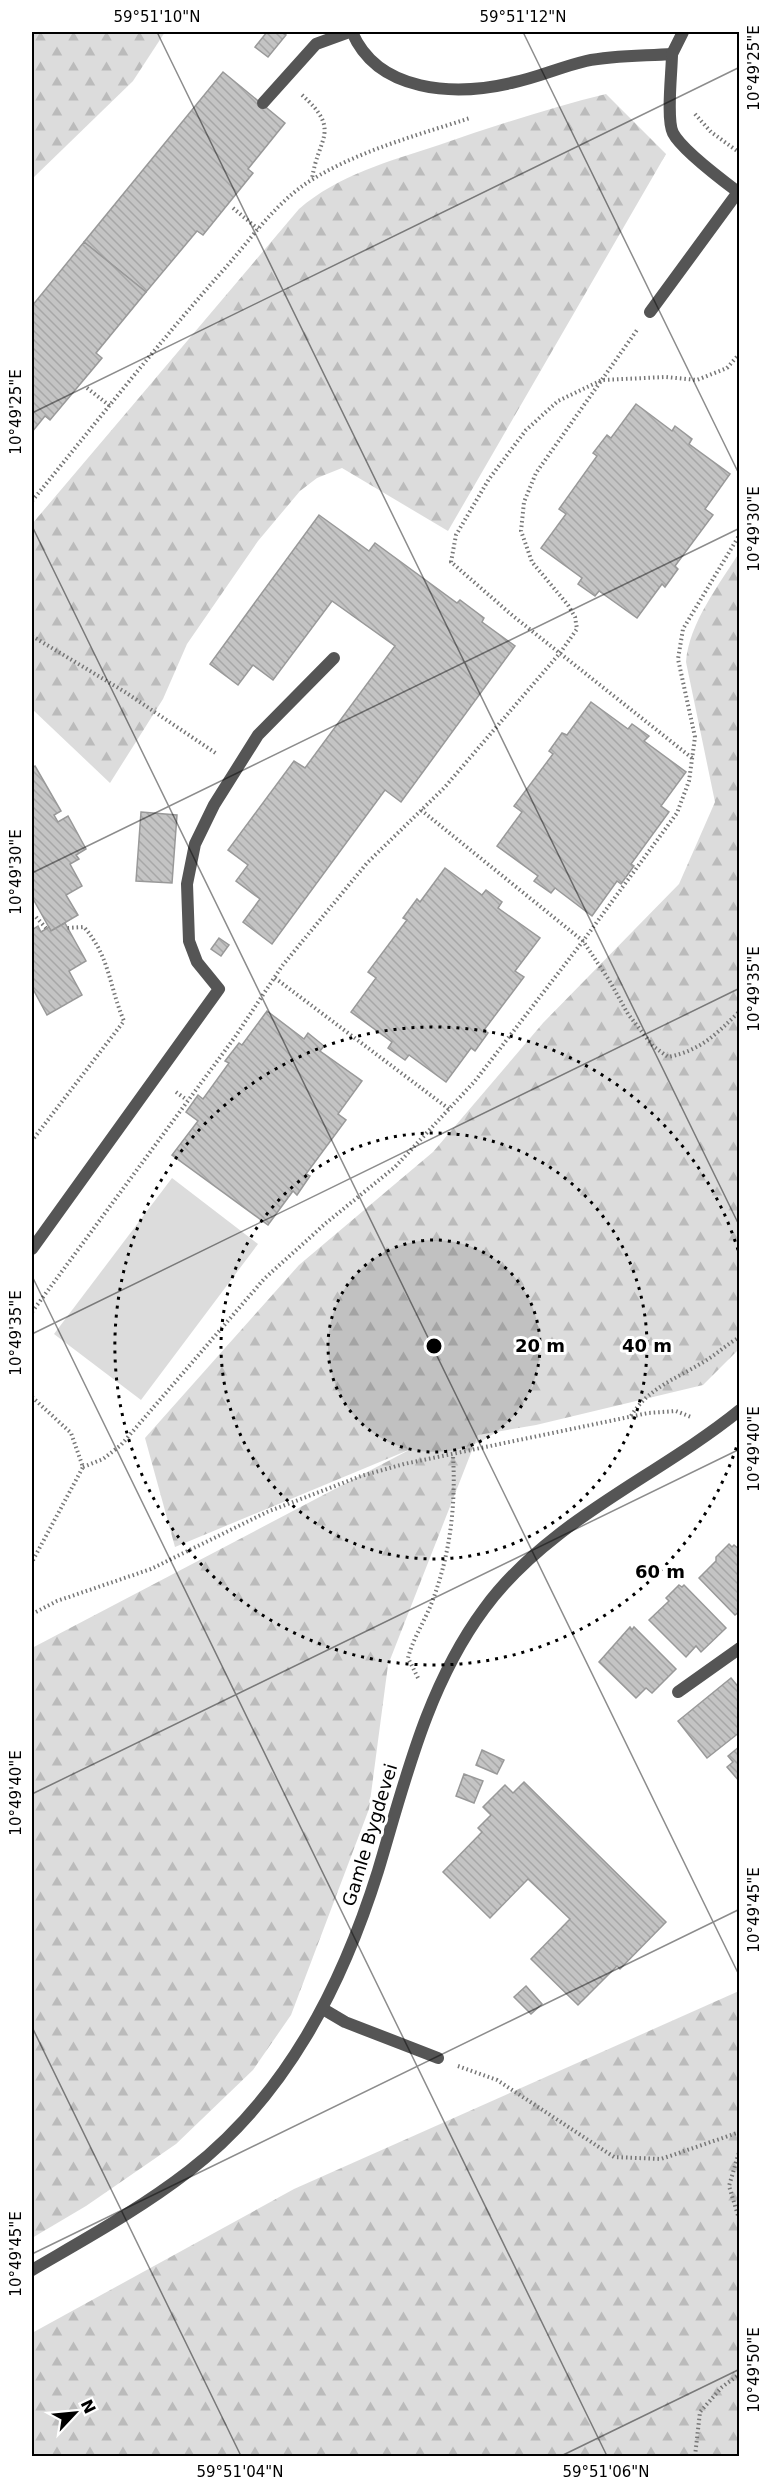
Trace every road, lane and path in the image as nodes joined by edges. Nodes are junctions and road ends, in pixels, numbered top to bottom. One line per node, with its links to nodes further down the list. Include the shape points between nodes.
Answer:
1 (350, 32): 3 (street, via 370,60 392,76 418,86 450,90 513,83 601,58); 4 (street, via 316,44)
2 (683, 32): 3 (street)
3 (672, 54): 12 (street, via 673,134 738,192)
4 (283, 79): 5 (street); 9 (path, via 319,111 323,120 325,138)
5 (263, 103)
6 (692, 105): 8 (path, via 695,116 711,132)
7 (470, 118): 9 (path, via 352,159)
8 (740, 153)
9 (312, 180): 11 (path)
10 (233, 208): 11 (path)
11 (258, 229): 16 (path)
12 (650, 312): 14 (path)
13 (740, 353): 14 (path, via 727,368 697,380)
14 (602, 380): 20 (path, via 536,473 524,502 521,531 531,562 575,617 577,629); 20 (path, via 558,400 526,430 489,479 456,535 451,562)
15 (87, 388): 16 (path)
16 (110, 406): 17 (path)
17 (32, 501)
18 (740, 534): 22 (path, via 683,629 678,659 695,737)
19 (32, 636): 23 (path, via 125,692)
20 (560, 653): 22 (path); 24 (path)
21 (334, 658): 23 (street, via 258,735)
22 (692, 758): 28 (path, via 689,781 677,813)
23 (237, 768): 35 (street, via 201,829 186,884 189,941 196,962 219,989)
24 (421, 810): 28 (path); 29 (path, via 367,863)
25 (32, 919): 26 (path, via 36,917)
26 (46, 928)
27 (67, 928): 34 (path, via 84,927 93,937 107,964 124,1021)
28 (583, 941): 30 (path, via 628,1014 653,1046 668,1057 689,1052 711,1039); 33 (path)
29 (275, 978): 32 (path); 33 (path)
30 (740, 1011)
31 (171, 1088): 32 (path)
32 (188, 1100): 36 (path)
33 (449, 1109): 43 (path, via 395,1167 326,1222 264,1279 121,1445 103,1459)
34 (32, 1138)
35 (32, 1249)
36 (32, 1311)
37 (740, 1337): 40 (path, via 653,1390)
38 (32, 1397): 43 (path, via 71,1433)
39 (740, 1410): 41 (street, Gamle Bygdevei)
40 (631, 1417): 41 (path, via 676,1411 693,1418); 42 (path)
41 (708, 1435): 47 (street, Gamle Bygdevei, via 553,1538 522,1565 484,1608)
42 (453, 1456): 45 (path, via 404,1464 321,1490 151,1569); 47 (path, via 454,1504 446,1557 408,1658 423,1684)
43 (83, 1467): 44 (path)
44 (32, 1562)
45 (32, 1614)
46 (740, 1647): 48 (street)
47 (438, 1689): 49 (street, Gamle Bygdevei, via 413,1755 365,1913)
48 (678, 1692)
49 (323, 2009): 50 (street, via 345,2022); 54 (street, Gamle Bygdevei, via 288,2065 219,2146 132,2211)
50 (438, 2058): 51 (path, via 497,2080 614,2157 661,2159)
51 (740, 2132)
52 (740, 2150): 53 (path, via 729,2186)
53 (740, 2222)
54 (32, 2270)
55 (740, 2374): 56 (path, via 700,2412)
56 (695, 2457)

